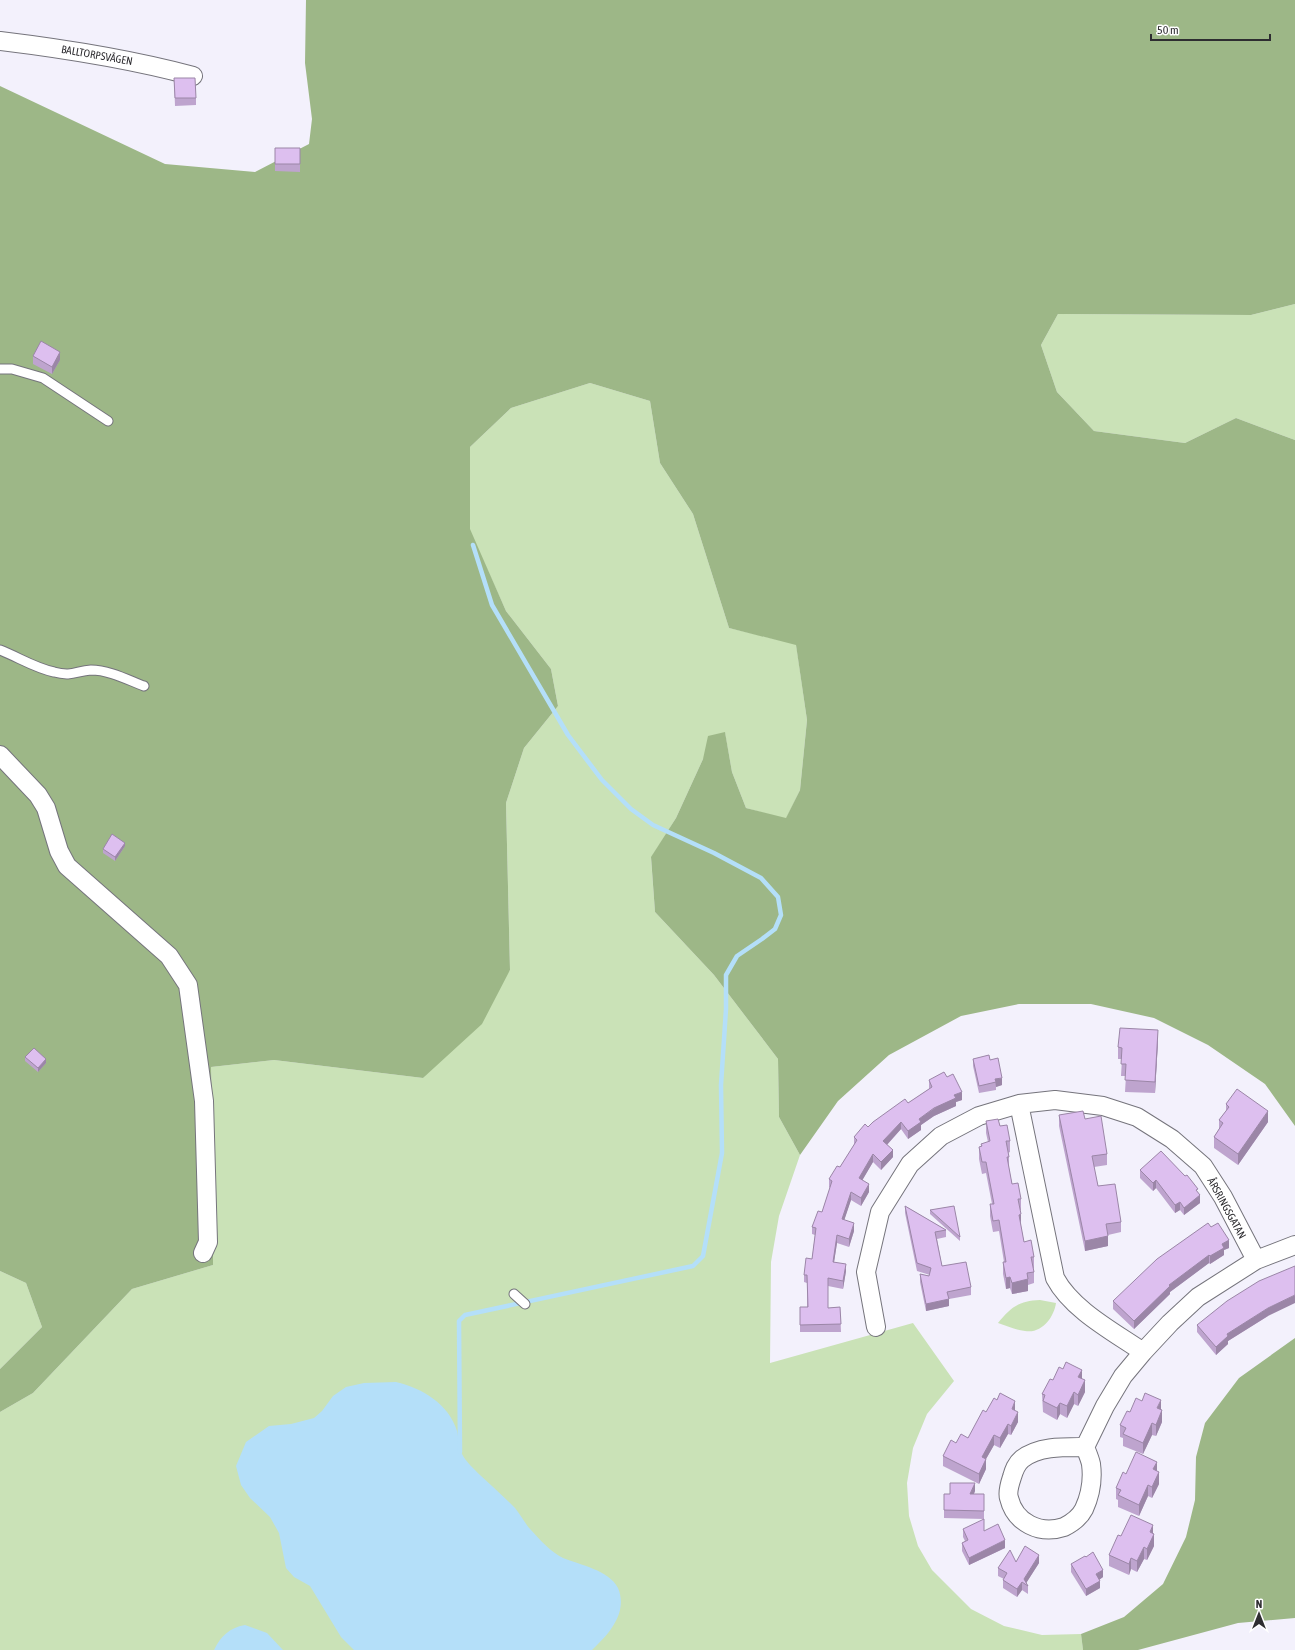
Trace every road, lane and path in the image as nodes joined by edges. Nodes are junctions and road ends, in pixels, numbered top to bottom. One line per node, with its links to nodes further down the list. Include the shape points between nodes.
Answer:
1 (0, 41): 2 (street, BALLTORPSVÄGEN, via 80,51)
2 (193, 76)
3 (0, 369): 4 (lane, via 12,369 43,378)
4 (108, 421)
5 (0, 650): 6 (lane, via 54,672 70,675 90,670 104,672)
6 (144, 686)
7 (5, 760): 10 (street, via 38,795 46,808 59,851 67,866 169,956 188,985 204,1101 208,1242)
8 (1019, 1104): 11 (street, ÅRSRINGSGATAN, via 1054,1100 1103,1106 1137,1117 1172,1140 1203,1166 1224,1196); 14 (street, ÅRSRINGSGATAN, via 978,1116 941,1136 910,1164 880,1212 866,1272); 15 (street, via 1055,1278 1062,1290 1075,1303)
9 (1295, 1245): 11 (street)
10 (203, 1253)
11 (1256, 1260): 15 (street, via 1198,1298)
12 (514, 1294): 13 (lane)
13 (525, 1304)
14 (876, 1327)
15 (1143, 1352): 16 (street, via 1123,1376)
16 (1085, 1447): 16 (street, via 1091,1464 1091,1482 1082,1514 1070,1524 1058,1528 1040,1530 1024,1522 1008,1497 1015,1467 1023,1459 1041,1450)

